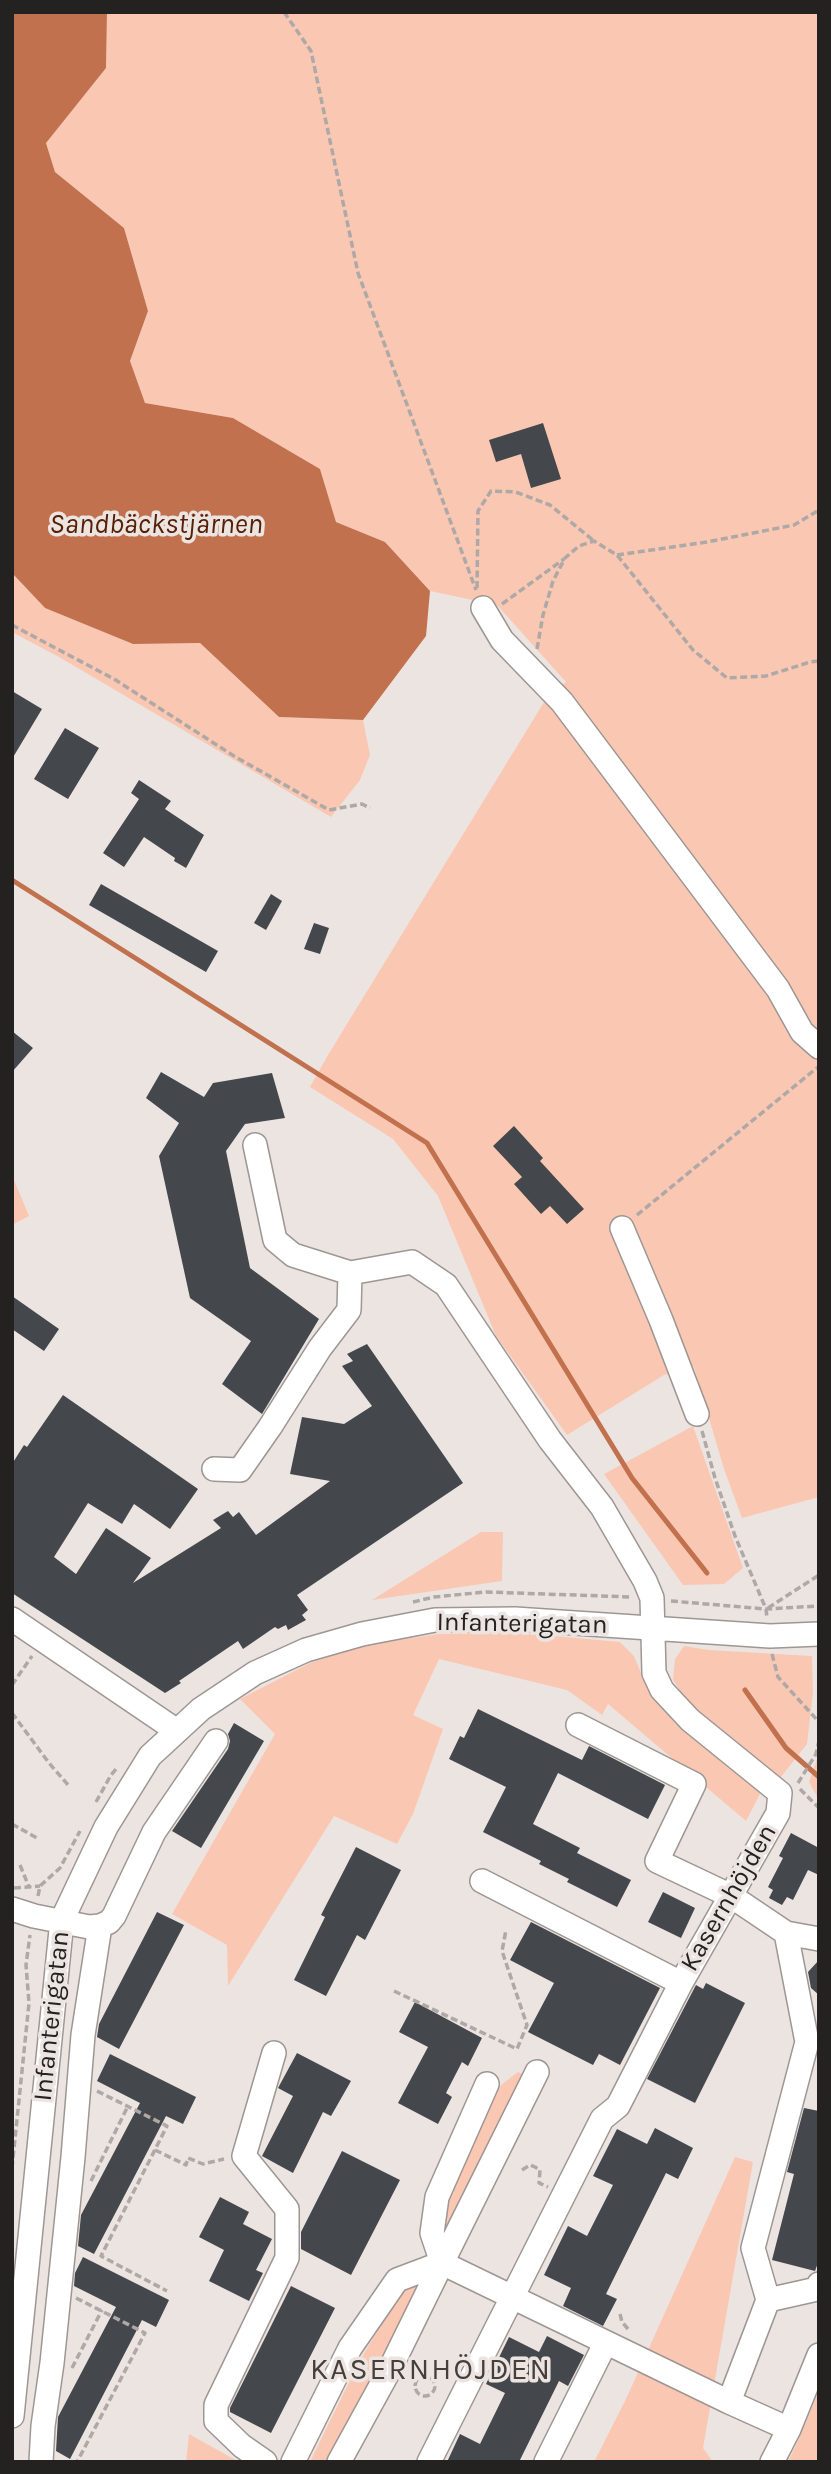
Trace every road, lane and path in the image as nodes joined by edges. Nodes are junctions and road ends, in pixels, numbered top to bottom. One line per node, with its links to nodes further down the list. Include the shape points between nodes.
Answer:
1 (284, 12): 3 (path, via 311,51 358,273 477,594 478,510 491,491 516,492 550,505)
2 (819, 510): 4 (path, via 794,525)
3 (594, 541): 4 (path); 5 (path)
4 (617, 555): 8 (path, via 693,650 727,678 766,676)
5 (565, 558): 6 (path); 9 (path, via 542,615)
6 (485, 612): 9 (street, via 502,640)
7 (12, 625): 10 (path, via 114,679 329,810 362,804)
8 (819, 661)
9 (533, 673): 11 (street, via 562,702 778,989 802,1032)
10 (370, 808)
11 (818, 1047): 13 (path, via 818,1067)
12 (255, 1145): 14 (street, via 275,1240 293,1255)
13 (622, 1228): 15 (street)
14 (350, 1273): 16 (street, via 349,1310 270,1427 240,1470); 18 (street, via 412,1262 446,1285 550,1440 602,1507)
15 (697, 1414): 21 (path, via 731,1525)
16 (214, 1469)
17 (819, 1575): 21 (path)
18 (652, 1598): 19 (path, via 486,1592); 21 (path); 23 (street)
19 (410, 1603)
20 (819, 1605): 21 (path)
21 (766, 1609): 25 (path)
22 (12, 1619): 30 (street)
23 (653, 1627): 25 (street, Infanterigatan); 30 (street, Infanterigatan, via 515,1619 435,1620 362,1634 306,1650 255,1673); 46 (street, Kasernhöjden, via 654,1673 662,1689 690,1720 779,1793 778,1813)
24 (819, 1634): 25 (street, Infanterigatan)
25 (770, 1636): 29 (path, via 778,1677)
26 (32, 1656): 27 (path)
27 (12, 1685)
28 (12, 1713): 35 (path)
29 (819, 1722)
30 (170, 1725): 48 (street, Infanterigatan, via 106,1827)
31 (578, 1725): 46 (street, via 694,1784 657,1861)
32 (216, 1741): 49 (street, via 154,1832 114,1916)
33 (819, 1741): 36 (path, via 796,1785)
34 (119, 1765): 37 (path)
35 (69, 1786)
36 (819, 1808)
37 (92, 1810)
38 (85, 1821): 43 (path, via 60,1868)
39 (12, 1824): 40 (path)
40 (37, 1838)
41 (20, 1865): 44 (path)
42 (482, 1881): 53 (street)
43 (40, 1886): 44 (path); 47 (path)
44 (29, 1887): 45 (path)
45 (12, 1888)
46 (731, 1896): 51 (street); 53 (street, Kasernhöjden)
47 (23, 1912): 48 (street); 62 (path, via 29,2003)
48 (61, 1920): 49 (street); 76 (street, Infanterigatan)
49 (100, 1926): 57 (street)
50 (506, 1930): 54 (path, via 502,1951 527,2025 517,2049)
51 (786, 1933): 52 (street); 71 (street, via 807,2042 753,2248)
52 (819, 1939)
53 (681, 1983): 65 (street, Kasernhöjden, via 618,2106 602,2119)
54 (394, 1991)
55 (274, 2053): 80 (street, via 244,2156 287,2209 287,2258 216,2405 216,2421)
56 (537, 2072): 66 (street)
57 (79, 2083): 59 (path); 68 (street)
58 (487, 2084): 66 (street, via 437,2197 432,2233)
59 (128, 2106): 60 (path, via 167,2126); 64 (path)
60 (155, 2150): 61 (path, via 186,2165 188,2158); 69 (path, via 101,2256)
61 (202, 2164)
62 (12, 2168)
63 (522, 2170): 65 (path, via 536,2166 539,2183)
64 (88, 2187)
65 (565, 2195): 70 (street, Kasernhöjden)
66 (442, 2263): 70 (street); 81 (street, via 397,2280 350,2348); 82 (street)
67 (819, 2284): 71 (street, via 817,2289)
68 (59, 2288): 78 (street); 79 (path, via 145,2333)
69 (167, 2291)
70 (513, 2297): 75 (street); 83 (street, Kasernhöjden)
71 (768, 2300): 75 (street)
72 (600, 2354): 84 (street)
73 (819, 2355): 77 (street)
74 (416, 2381): 74 (path, via 423,2375 432,2378 434,2392 421,2395 415,2389)
75 (729, 2402): 77 (street)
76 (12, 2416)
77 (789, 2429): 85 (street)
78 (41, 2462)
79 (78, 2462)
80 (265, 2462)
81 (293, 2462)
82 (340, 2462)
83 (429, 2462)
84 (546, 2462)
85 (772, 2462)

